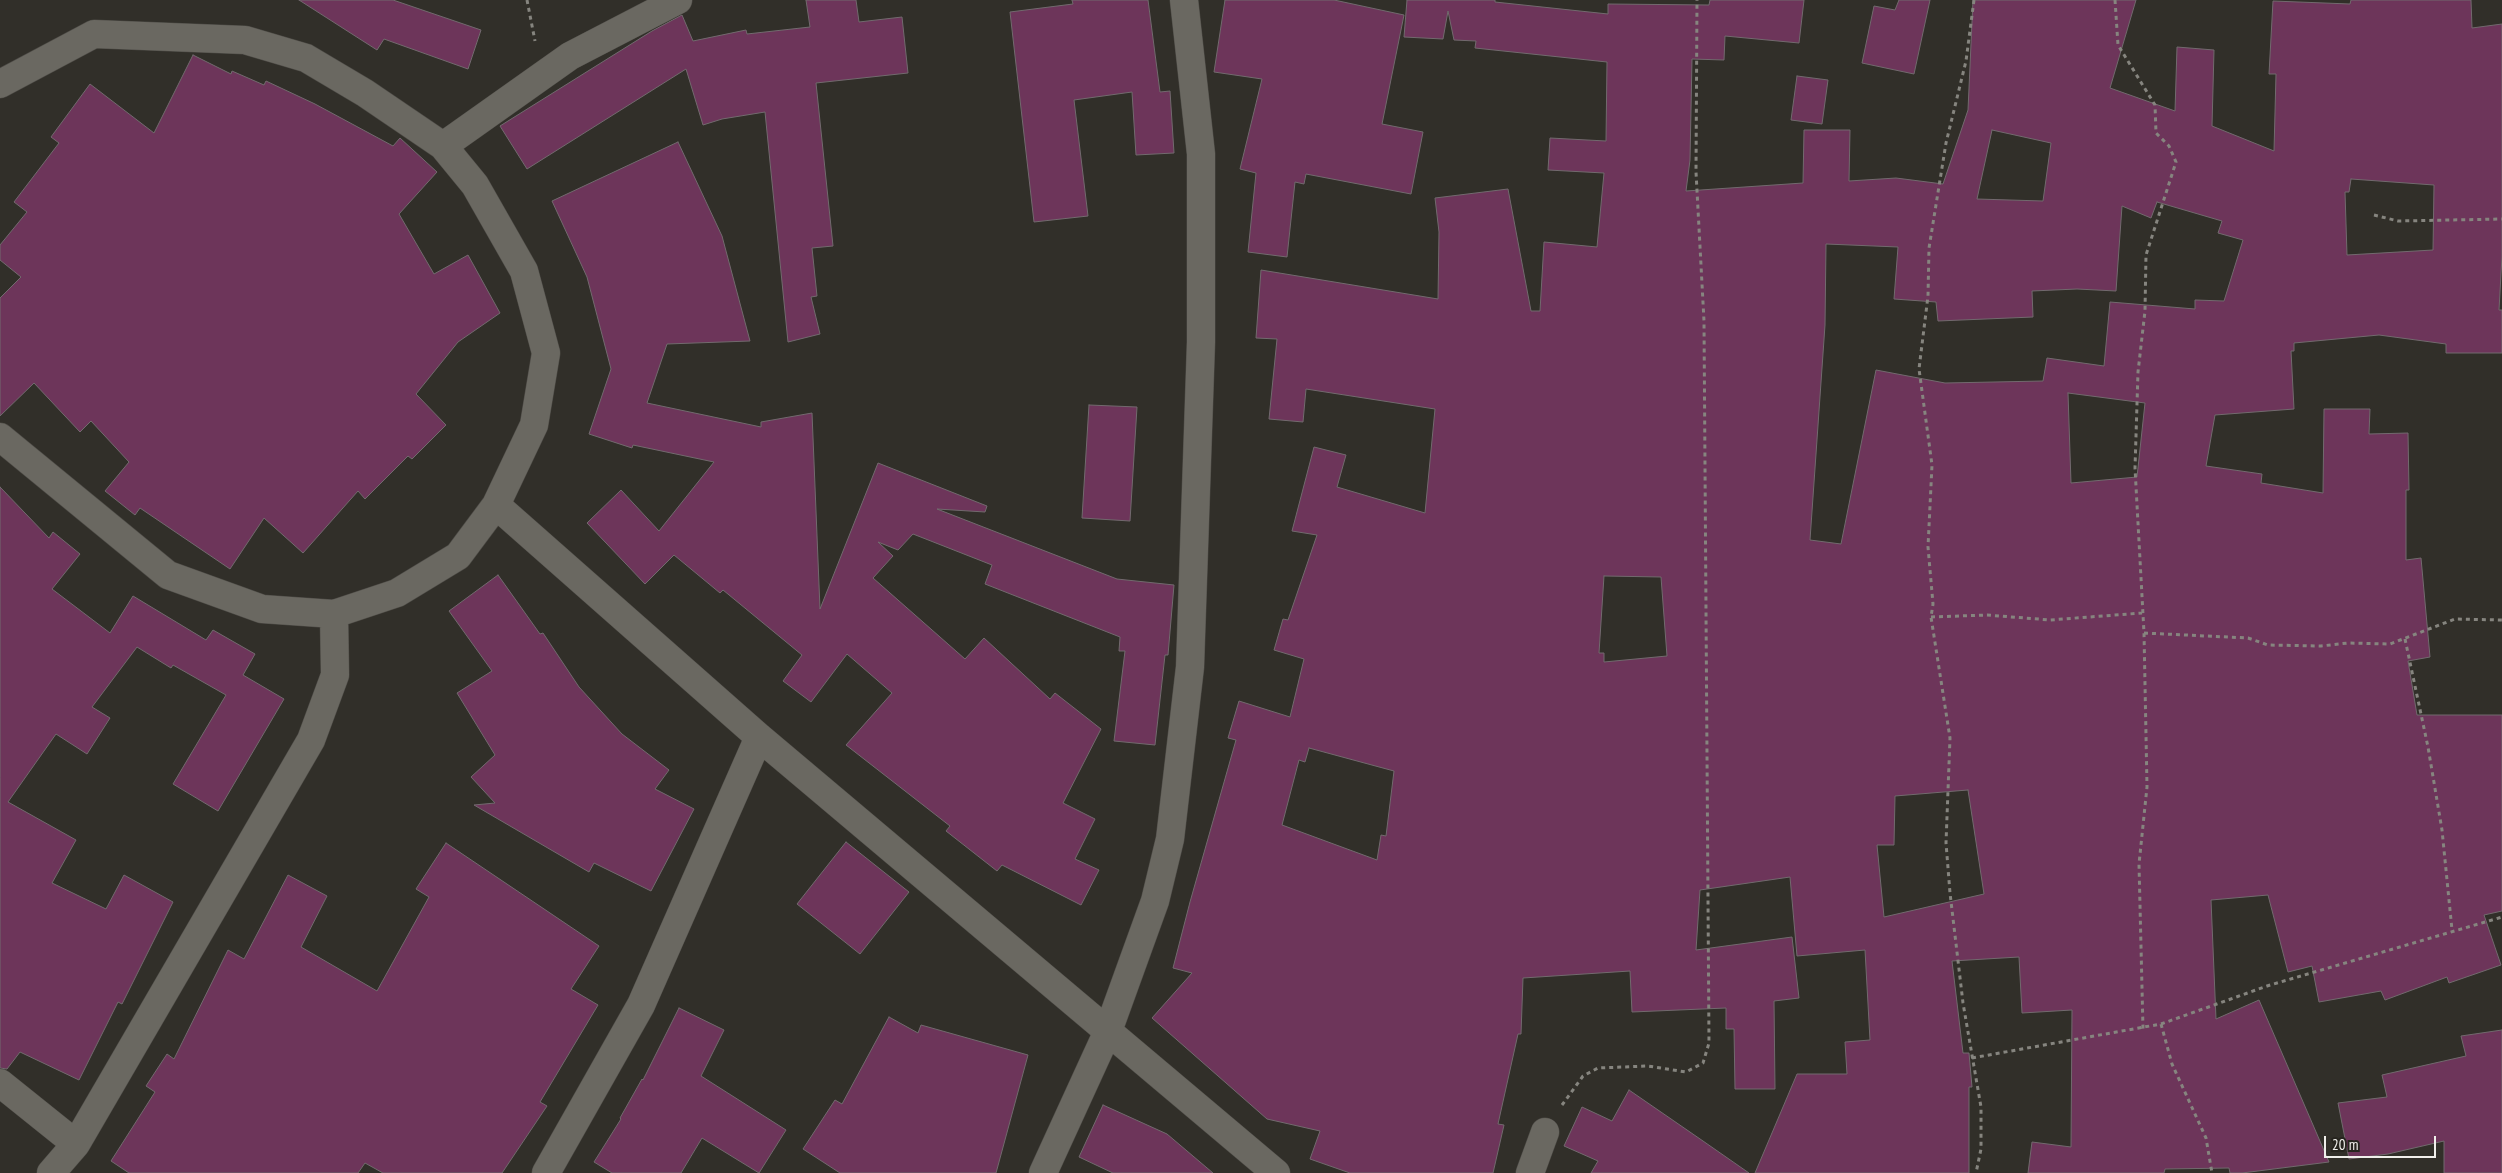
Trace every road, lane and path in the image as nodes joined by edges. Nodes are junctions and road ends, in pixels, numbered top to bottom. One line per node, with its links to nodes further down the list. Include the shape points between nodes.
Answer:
1 (678, 0): 7 (street, via 570,56)
2 (1184, 0): 23 (street, via 1202,154 1201,342 1190,667 1170,839 1155,901)
3 (1697, 0): 26 (path, via 1696,172 1704,322 1709,1043 1703,1063 1686,1072 1648,1066 1598,1068 1583,1076)
4 (1974, 0): 14 (path, via 1966,60 1946,143 1928,248 1928,296 1919,369 1932,465 1928,547 1934,604)
5 (2115, 0): 12 (path, via 2118,45 2155,105 2156,133 2169,146 2176,162 2146,255 2135,468)
6 (0, 84): 7 (street, via 94,34 245,40 306,58)
7 (443, 146): 11 (street, via 474,185 524,271 546,354 534,425)
8 (2374, 215): 9 (path, via 2398,221)
9 (2502, 219)
10 (0, 437): 13 (street, via 168,575 262,609)
11 (496, 505): 13 (street, via 458,556 397,593); 18 (street)
12 (2142, 613): 14 (path, via 2050,620 1987,614); 16 (path)
13 (334, 614): 27 (street, via 334,675 311,740)
14 (1931, 617): 24 (path, via 1950,738 1946,843)
15 (2502, 620): 17 (path, via 2455,619)
16 (2144, 634): 17 (path, via 2248,638 2268,645 2390,644); 22 (path, via 2147,787 2139,864)
17 (2405, 639): 20 (path, via 2442,830)
18 (759, 737): 23 (street); 29 (street, via 641,1005)
19 (2502, 917): 20 (path)
20 (2452, 930): 21 (path, via 2436,938 2267,986)
21 (2161, 1024): 22 (path); 34 (path, via 2172,1064 2206,1138)
22 (2143, 1029): 24 (path, via 2073,1038)
23 (1108, 1031): 30 (street); 31 (street)
24 (1972, 1058): 33 (path, via 1981,1107 1981,1149)
25 (0, 1083): 27 (street)
26 (1545, 1132): 32 (street)
27 (76, 1144): 28 (street)
28 (51, 1173)
29 (546, 1173)
30 (1043, 1173)
31 (1276, 1173)
32 (1530, 1173)
33 (1976, 1173)
34 (2212, 1173)

